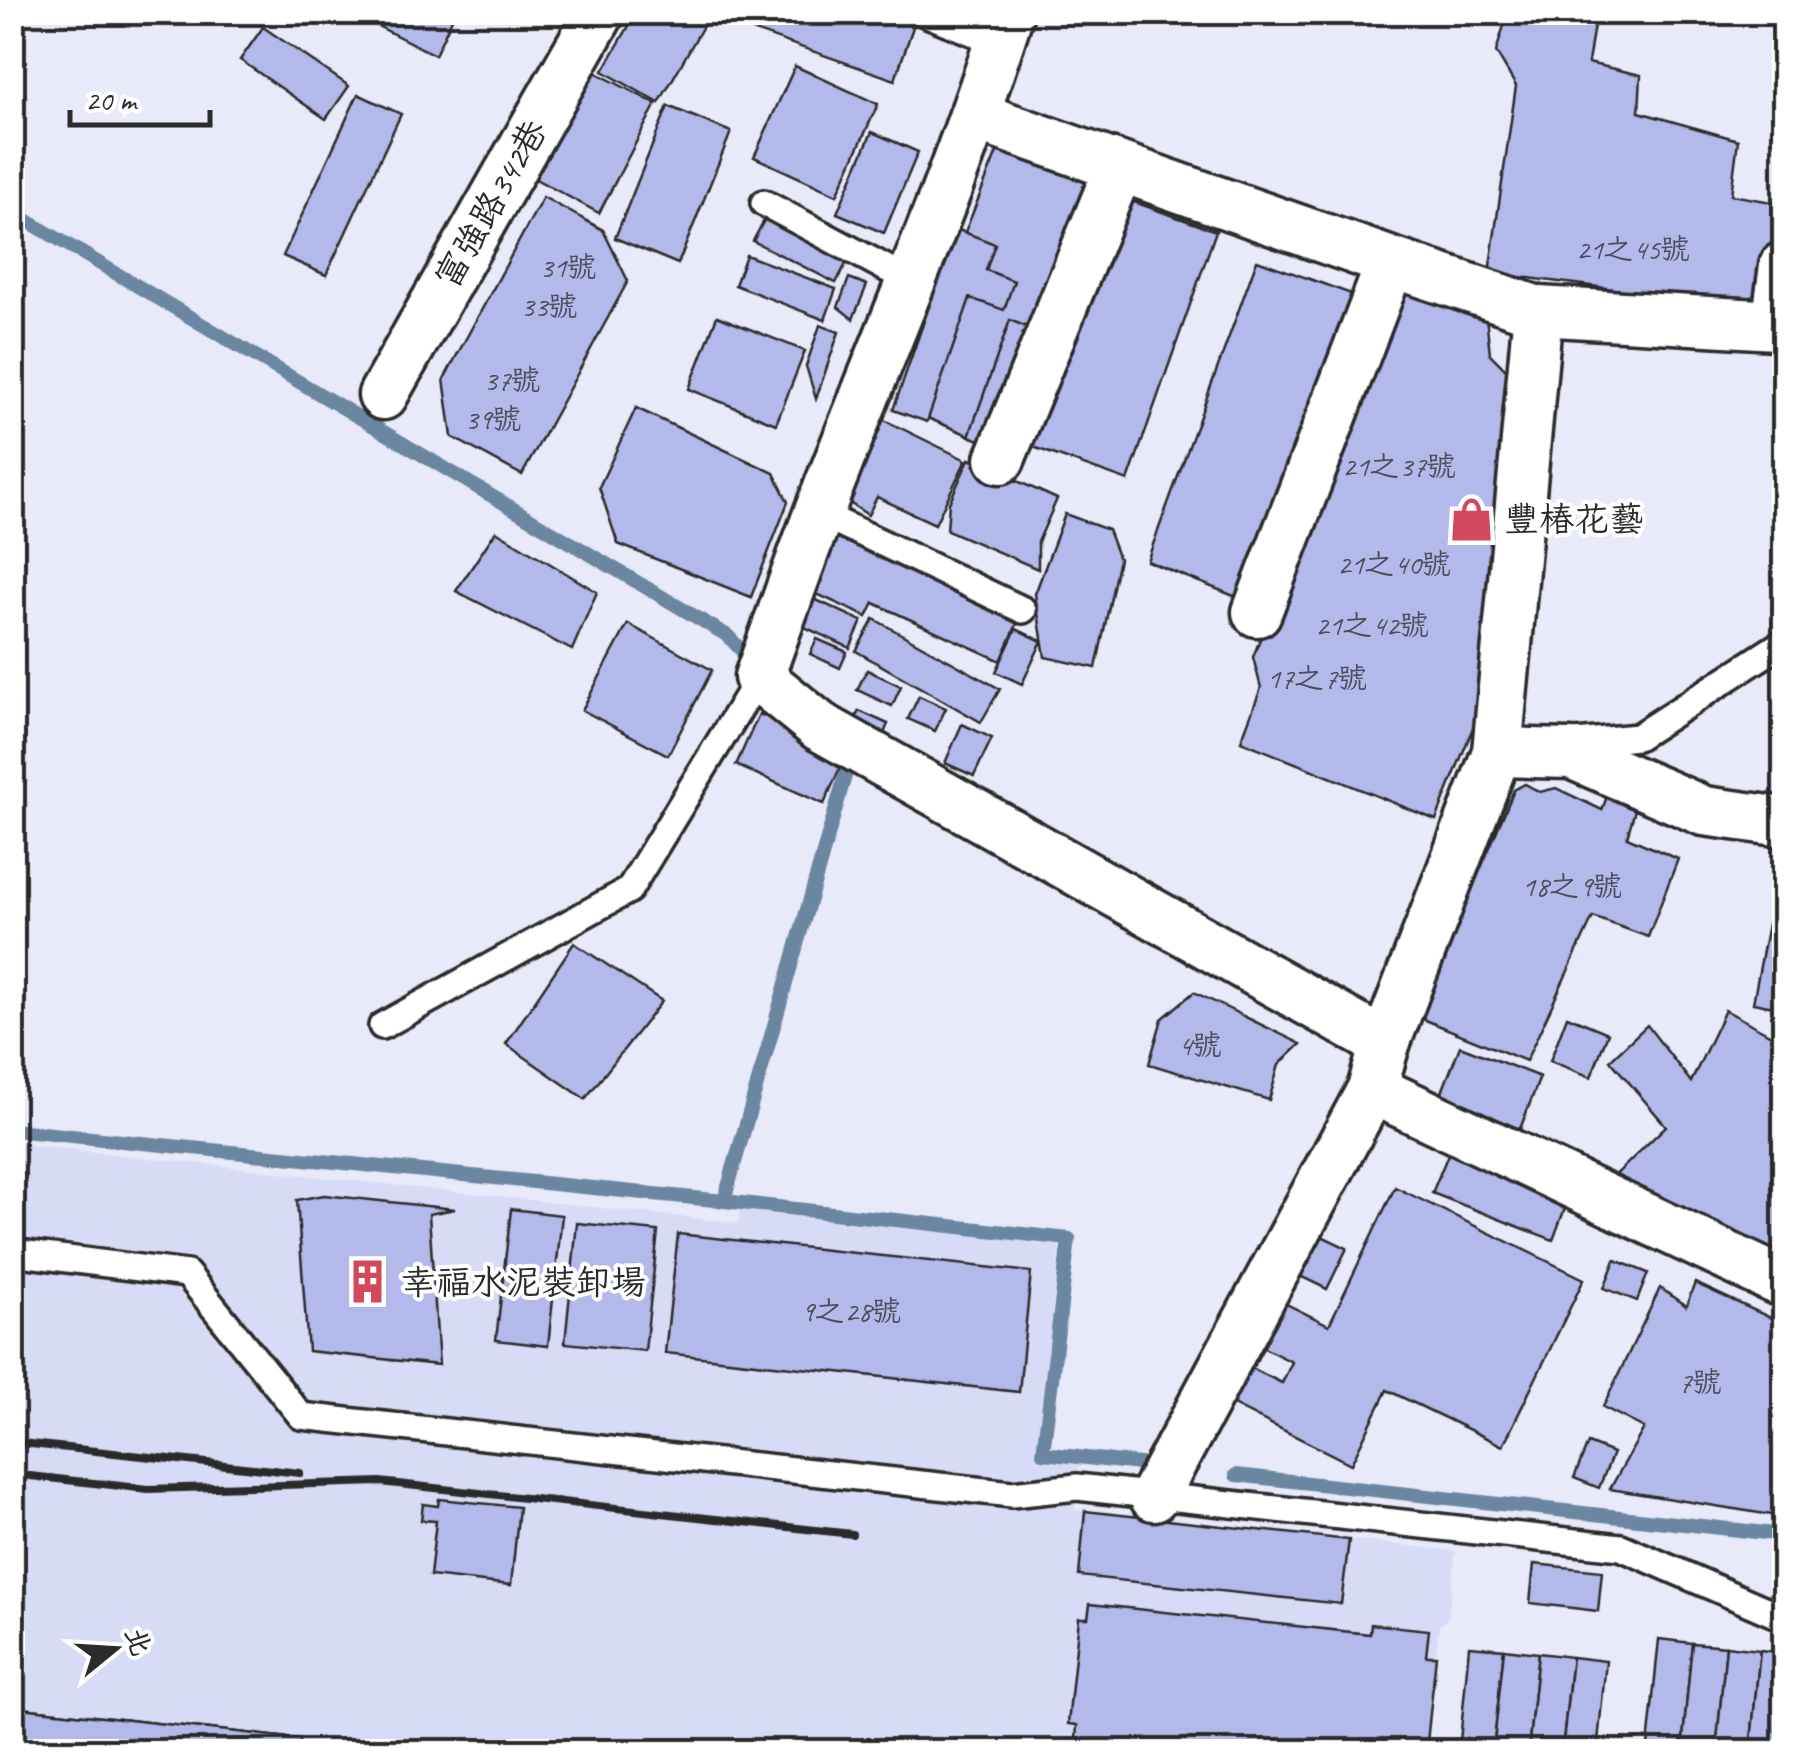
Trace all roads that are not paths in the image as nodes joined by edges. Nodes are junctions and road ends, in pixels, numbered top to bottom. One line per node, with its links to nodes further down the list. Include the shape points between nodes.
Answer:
1 (600, 12): 11 (street, 富強路342巷)
2 (922, 12): 3 (lane)
3 (1004, 28): 4 (street)
4 (975, 116): 5 (street); 9 (street)
5 (1119, 168): 7 (street); 12 (street)
6 (764, 203): 9 (lane)
7 (1390, 262): 10 (street); 15 (street)
8 (1784, 266): 10 (street, via 1776,325)
9 (912, 282): 13 (street)
10 (1538, 311): 18 (street)
11 (383, 394)
12 (1000, 459)
13 (819, 512): 14 (lane); 17 (street)
14 (1023, 610)
15 (1256, 612)
16 (1784, 642): 18 (lane, via 1638,736)
17 (759, 677): 20 (lane, via 628,890); 21 (street, via 819,726)
18 (1496, 752): 19 (street, via 1571,754 1704,811); 21 (street)
19 (1784, 822)
20 (382, 1026)
21 (1386, 1044): 22 (street)
22 (1372, 1089): 24 (street); 25 (street)
23 (12, 1252): 25 (lane, via 188,1274 301,1416 1012,1494 1077,1488)
24 (1784, 1283)
25 (1154, 1496): 26 (lane, via 1621,1547)
26 (1784, 1618)

